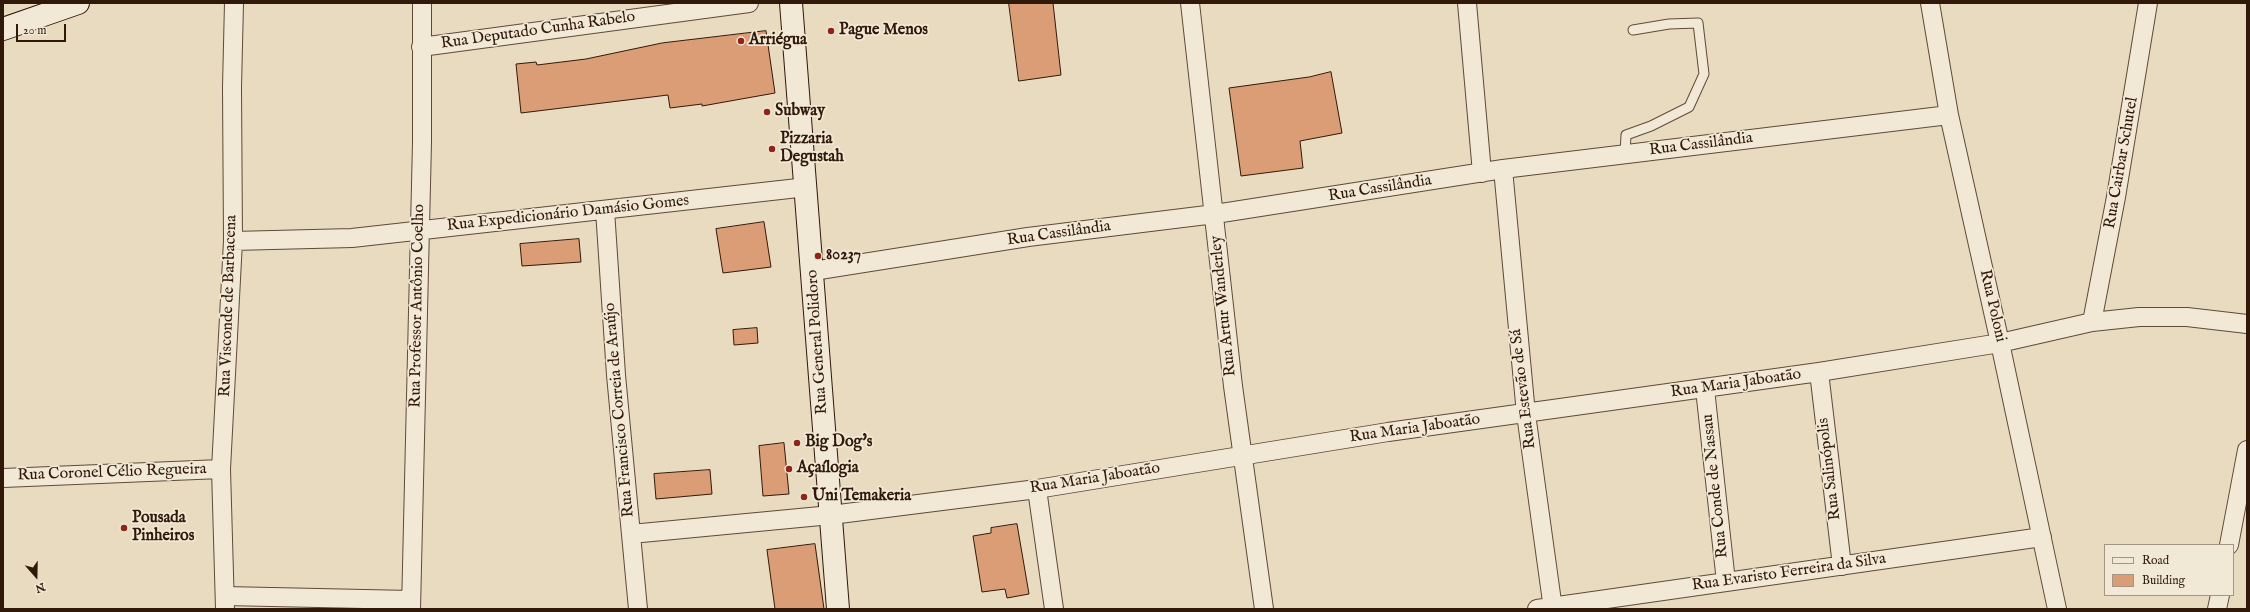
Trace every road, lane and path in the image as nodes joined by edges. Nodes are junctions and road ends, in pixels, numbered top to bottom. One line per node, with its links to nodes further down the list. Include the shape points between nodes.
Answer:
1 (78, 3): 10 (street)
2 (234, 3): 21 (street, Rua Visconde de Barbacena)
3 (422, 3): 12 (street, Rua Professor Antônio Coelho)
4 (749, 3): 12 (street, Rua Deputado Cunha Rabelo)
5 (792, 3): 17 (street, Rua General Polidoro)
6 (1190, 3): 19 (street, Rua Artur Wanderley)
7 (1467, 3): 16 (street)
8 (1930, 3): 13 (street, Rua Poloni)
9 (2148, 3): 23 (street, Rua Cairbar Schutel, via 2116,197)
10 (3, 29)
11 (1633, 30): 14 (lane, via 1669,24 1698,23 1704,74 1689,107 1626,135)
12 (421, 47): 20 (street, Rua Professor Antônio Coelho)
13 (1949, 115): 14 (street, Rua Cassilândia); 25 (street, Rua Poloni)
14 (1625, 154): 15 (street, Rua Cassilândia)
15 (1504, 169): 16 (street, Rua Cassilândia); 28 (street, Rua Estevão de Sá)
16 (1482, 173): 19 (street, Rua Cassilândia)
17 (807, 187): 18 (street, Rua Expedicionário Damásio Gomes); 22 (street, Rua General Polidoro)
18 (605, 210): 20 (street, Rua Expedicionário Damásio Gomes); 35 (street, Rua Francisco Correia de Araújo, via 616,375)
19 (1215, 214): 22 (street, Rua Cassilândia, via 1028,237); 30 (street, Rua Artur Wanderley, via 1233,386)
20 (420, 230): 21 (street, Rua Expedicionário Damásio Gomes, via 352,238); 42 (street, Rua Professor Antônio Coelho)
21 (233, 241): 31 (street, Rua Visconde de Barbacena)
22 (813, 271): 34 (street, Rua General Polidoro)
23 (2092, 322): 24 (street, Rua Maria Jaboatão, via 2139,317 2187,317); 25 (street, Rua Maria Jaboatão)
24 (2247, 324)
25 (2000, 343): 26 (street, Rua Maria Jaboatão); 36 (street, Rua Poloni)
26 (1819, 372): 27 (street, Rua Maria Jaboatão); 38 (street, Rua Salinópolis)
27 (1705, 389): 28 (street, Rua Maria Jaboatão); 39 (street, Rua Conde de Nassau)
28 (1526, 414): 30 (street, Rua Maria Jaboatão); 43 (street, Rua Estevão de Sá)
29 (2247, 450): 37 (street)
30 (1243, 454): 33 (street, Rua Maria Jaboatão); 47 (street, Rua Artur Wanderley)
31 (222, 469): 32 (street, Rua Coronel Célio Regueira); 41 (street, Rua Visconde de Barbacena)
32 (3, 478)
33 (1037, 489): 34 (street, Rua Maria Jaboatão); 46 (street)
34 (831, 515): 35 (street, Rua Maria Jaboatão); 45 (street, Rua General Polidoro)
35 (631, 534): 44 (street, Rua Francisco Correia de Araújo)
36 (2042, 537): 38 (street, Rua Evaristo Ferreira da Silva); 48 (street, Rua Poloni)
37 (2229, 544)
38 (1842, 566): 39 (street, Rua Evaristo Ferreira da Silva)
39 (1726, 582): 43 (street, Rua Evaristo Ferreira da Silva)
40 (2220, 596): 49 (street)
41 (225, 603): 42 (street)
42 (411, 604)
43 (1548, 608)
44 (638, 609)
45 (838, 609)
46 (1054, 609)
47 (1264, 609)
48 (2057, 609)
49 (2217, 609)

